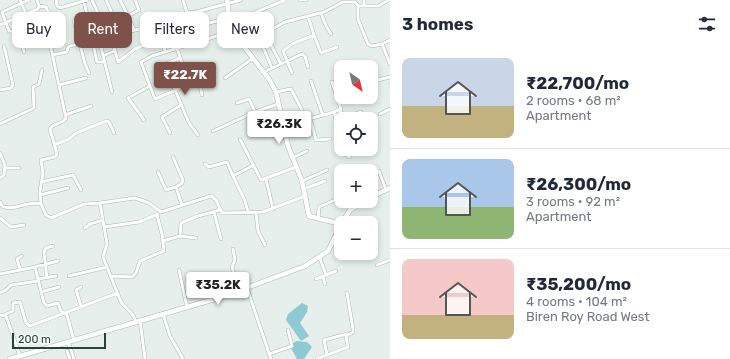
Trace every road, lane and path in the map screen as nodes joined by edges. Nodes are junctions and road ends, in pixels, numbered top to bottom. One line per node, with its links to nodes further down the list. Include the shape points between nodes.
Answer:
1 (29, 0): 17 (street)
2 (37, 0): 19 (street)
3 (56, 0): 15 (street, via 60,8)
4 (92, 0): 26 (street)
5 (106, 0): 27 (street)
6 (120, 0): 28 (street)
7 (135, 0): 34 (street, via 138,10)
8 (183, 0): 29 (street)
9 (242, 0): 18 (street)
10 (285, 0): 32 (street)
11 (300, 0): 12 (street)
12 (306, 0)
13 (364, 0): 21 (street)
14 (389, 0): 21 (street, via 378,6)
15 (85, 1): 25 (street)
16 (349, 1): 20 (street, via 356,2); 33 (street)
17 (21, 2): 22 (street); 37 (street, via 2,11)
18 (227, 2): 30 (street); 31 (main road)
19 (39, 6): 23 (street); 24 (street, via 46,7)
20 (358, 6): 21 (street); 46 (street, via 357,17 368,44)
21 (364, 6)
22 (25, 12)
23 (31, 12)
24 (48, 12)
25 (87, 12)
26 (98, 12)
27 (111, 12)
28 (126, 12)
29 (187, 12)
30 (196, 12)
31 (228, 12)
32 (251, 12)
33 (320, 13): 35 (street); 43 (street)
34 (132, 14)
35 (308, 16): 40 (street); 44 (street)
36 (12, 20): 37 (street)
37 (6, 23): 38 (street); 62 (street, via 9,31 20,32)
38 (0, 25)
39 (132, 25): 42 (street)
40 (274, 28)
41 (140, 29): 42 (street)
42 (134, 30)
43 (331, 34)
44 (314, 35): 50 (street, via 321,53); 68 (street, via 285,49)
45 (390, 40): 46 (street)
46 (382, 44): 71 (street)
47 (74, 45): 64 (street, via 68,46 67,52)
48 (4, 46): 87 (street, via 13,85 11,88)
49 (140, 47): 61 (street, via 119,62)
50 (337, 47)
51 (51, 48): 64 (street)
52 (80, 48): 76 (street)
53 (93, 48): 69 (street, via 96,62)
54 (101, 48): 65 (street)
55 (113, 48): 61 (street)
56 (164, 48): 63 (street)
57 (177, 48): 63 (street); 66 (street)
58 (244, 48): 67 (main road)
59 (263, 48): 73 (street)
60 (273, 48): 70 (street)
61 (114, 51): 65 (street)
62 (24, 52)
63 (165, 52): 86 (street, via 141,62)
64 (52, 55): 85 (street)
65 (103, 56): 69 (street)
66 (180, 58): 82 (street); 88 (street, via 165,65)
67 (252, 59): 75 (main road); 80 (street)
68 (287, 61): 70 (street); 72 (street, via 304,55); 77 (street)
69 (104, 62): 89 (street)
70 (281, 64): 73 (street)
71 (390, 64)
72 (308, 67)
73 (272, 68): 75 (street)
74 (42, 70): 107 (street, via 39,84 33,87 34,108)
75 (264, 72): 90 (main road)
76 (89, 73)
77 (292, 73)
78 (390, 77): 81 (street)
79 (86, 78): 85 (street)
80 (225, 78)
81 (378, 80)
82 (188, 81): 88 (street, via 183,87); 91 (street, via 199,80)
83 (311, 81): 103 (street)
84 (332, 82): 97 (street, via 341,107)
85 (59, 84): 102 (street)
86 (150, 86): 88 (street, via 156,99); 105 (street, via 128,98)
87 (0, 90)
88 (175, 90): 94 (street)
89 (112, 92)
90 (276, 92): 93 (main road); 106 (street, via 291,89)
91 (202, 95)
92 (237, 103): 98 (street, via 249,99)
93 (278, 104): 98 (street); 108 (main road)
94 (181, 105): 111 (street, via 162,117); 112 (street)
95 (91, 106): 102 (street)
96 (390, 109): 101 (street)
97 (339, 110): 99 (street); 100 (street)
98 (255, 112): 109 (street)
99 (334, 112): 103 (street)
100 (341, 112)
101 (380, 114)
102 (65, 115): 115 (street, via 66,120 50,127)
103 (323, 115): 104 (street)
104 (310, 119): 106 (street); 114 (street, via 316,140)
105 (144, 120)
106 (305, 120): 108 (street)
107 (0, 124)
108 (283, 126): 121 (main road)
109 (214, 131)
110 (114, 133): 115 (street, via 106,121)
111 (170, 133)
112 (198, 135)
113 (240, 139): 123 (street)
114 (330, 139)
115 (54, 145): 135 (street, via 56,156 41,160)
116 (307, 151): 121 (street)
117 (0, 153): 125 (street)
118 (348, 156): 120 (street)
119 (173, 157): 136 (street, via 183,180)
120 (350, 157)
121 (292, 158): 124 (main road)
122 (205, 164): 130 (street, via 209,167 227,162)
123 (254, 165): 130 (street); 132 (street, via 261,180)
124 (296, 167): 132 (street); 133 (main road)
125 (5, 168): 126 (street); 131 (street, via 4,175)
126 (19, 168)
127 (327, 170): 133 (street)
128 (378, 171): 139 (street)
129 (158, 172): 136 (street, via 166,190)
130 (233, 176): 156 (street)
131 (0, 178)
132 (266, 179): 151 (street)
133 (302, 181): 138 (main road)
134 (325, 181): 138 (street)
135 (41, 182): 140 (street, via 73,175); 142 (street)
136 (176, 187): 148 (street)
137 (68, 188): 142 (street)
138 (304, 189): 143 (main road)
139 (388, 189): 141 (main road)
140 (81, 190)
141 (378, 194)
142 (40, 195): 147 (street)
143 (305, 196): 151 (street); 161 (main road, via 309,216)
144 (334, 200): 161 (street, via 319,207)
145 (0, 202): 149 (street)
146 (100, 203): 147 (street, via 84,204 51,218 46,215); 154 (street, via 135,198 149,203); 162 (street)
147 (41, 204): 149 (street)
148 (182, 205): 152 (street, via 211,196 216,200); 154 (street)
149 (4, 208): 153 (street)
150 (353, 208): 159 (main road)
151 (273, 209): 157 (street)
152 (220, 210): 155 (street); 156 (street, via 225,213)
153 (0, 212)
154 (161, 212): 158 (street)
155 (214, 212): 167 (street, via 181,223); 169 (street)
156 (248, 212): 157 (street)
157 (256, 213): 172 (street, via 258,231)
158 (157, 215): 166 (street, via 139,222); 171 (street)
159 (346, 216)
160 (0, 218): 164 (street, via 12,227)
161 (318, 219): 163 (main road)
162 (103, 220): 165 (street); 166 (street)
163 (334, 222)
164 (24, 225)
165 (85, 228)
166 (104, 228): 182 (street, via 107,246 103,258)
167 (180, 236): 168 (street); 171 (street)
168 (196, 238)
169 (221, 239)
170 (334, 240): 176 (main road)
171 (163, 242): 189 (street, via 164,251 140,260 132,277)
172 (265, 245)
173 (53, 246): 179 (street, via 44,249)
174 (233, 249): 198 (street, via 235,260 232,268)
175 (22, 256): 183 (street, via 17,259)
176 (320, 258): 190 (street); 197 (main road)
177 (390, 260): 180 (street)
178 (58, 261): 179 (street)
179 (45, 264): 181 (street); 191 (street)
180 (377, 265)
181 (35, 267): 183 (street); 193 (street)
182 (107, 268): 188 (street); 189 (street)
183 (20, 269): 186 (street)
184 (179, 270): 204 (street)
185 (336, 271): 190 (street)
186 (0, 274)
187 (56, 276): 191 (street)
188 (69, 276)
189 (111, 276): 201 (street)
190 (324, 276): 192 (street); 194 (street)
191 (47, 278): 193 (street)
192 (316, 279)
193 (38, 280): 199 (street); 200 (street, via 11,284)
194 (325, 284)
195 (59, 287): 199 (street)
196 (81, 287): 203 (street, via 76,290)
197 (247, 288): 198 (main road); 214 (street)
198 (238, 291): 204 (main road)
199 (41, 292): 205 (street, via 45,305 58,303)
200 (0, 293)
201 (118, 293): 203 (street); 209 (street, via 121,302)
202 (347, 293): 211 (street, via 353,329 353,332)
203 (81, 306): 205 (street)
204 (187, 307): 206 (main road)
205 (64, 313): 208 (street, via 29,326 18,302 12,304 13,311); 212 (street, via 67,315)
206 (163, 314): 209 (main road); 221 (street, via 170,336)
207 (0, 315): 208 (street)
208 (4, 315): 216 (street)
209 (138, 321): 212 (main road); 220 (street)
210 (288, 330): 214 (street, via 292,346)
211 (348, 334): 215 (street, via 348,347); 215 (street, via 324,340)
212 (74, 341): 213 (main road)
213 (67, 347): 216 (main road); 218 (street); 219 (street)
214 (269, 354): 222 (street)
215 (327, 355): 223 (street)
216 (20, 356): 217 (main road)
217 (12, 359)
218 (70, 359)
219 (74, 359)
220 (145, 359)
221 (183, 359)
222 (271, 359)
223 (317, 359)

